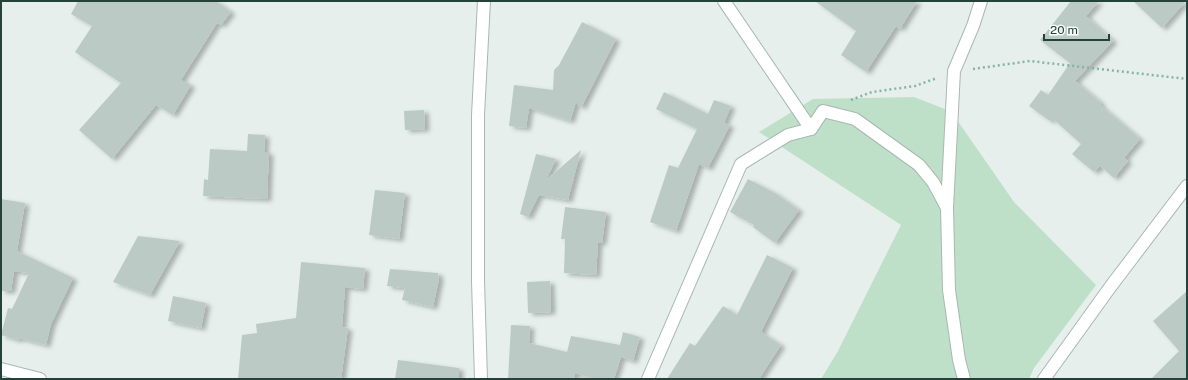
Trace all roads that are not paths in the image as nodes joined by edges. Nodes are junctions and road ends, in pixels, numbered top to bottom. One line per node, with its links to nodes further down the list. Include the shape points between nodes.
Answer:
1 (484, 1): 9 (street, via 478,115)
2 (724, 1): 4 (street)
3 (981, 1): 6 (street, via 954,71)
4 (811, 129): 6 (street, via 823,110 855,119 919,165 933,182); 10 (street, via 788,135 742,164)
5 (1187, 186): 12 (street)
6 (947, 208): 11 (street, via 949,290)
7 (1, 369): 8 (street)
8 (40, 379)
9 (481, 379)
10 (648, 379)
11 (964, 379)
12 (1044, 379)

